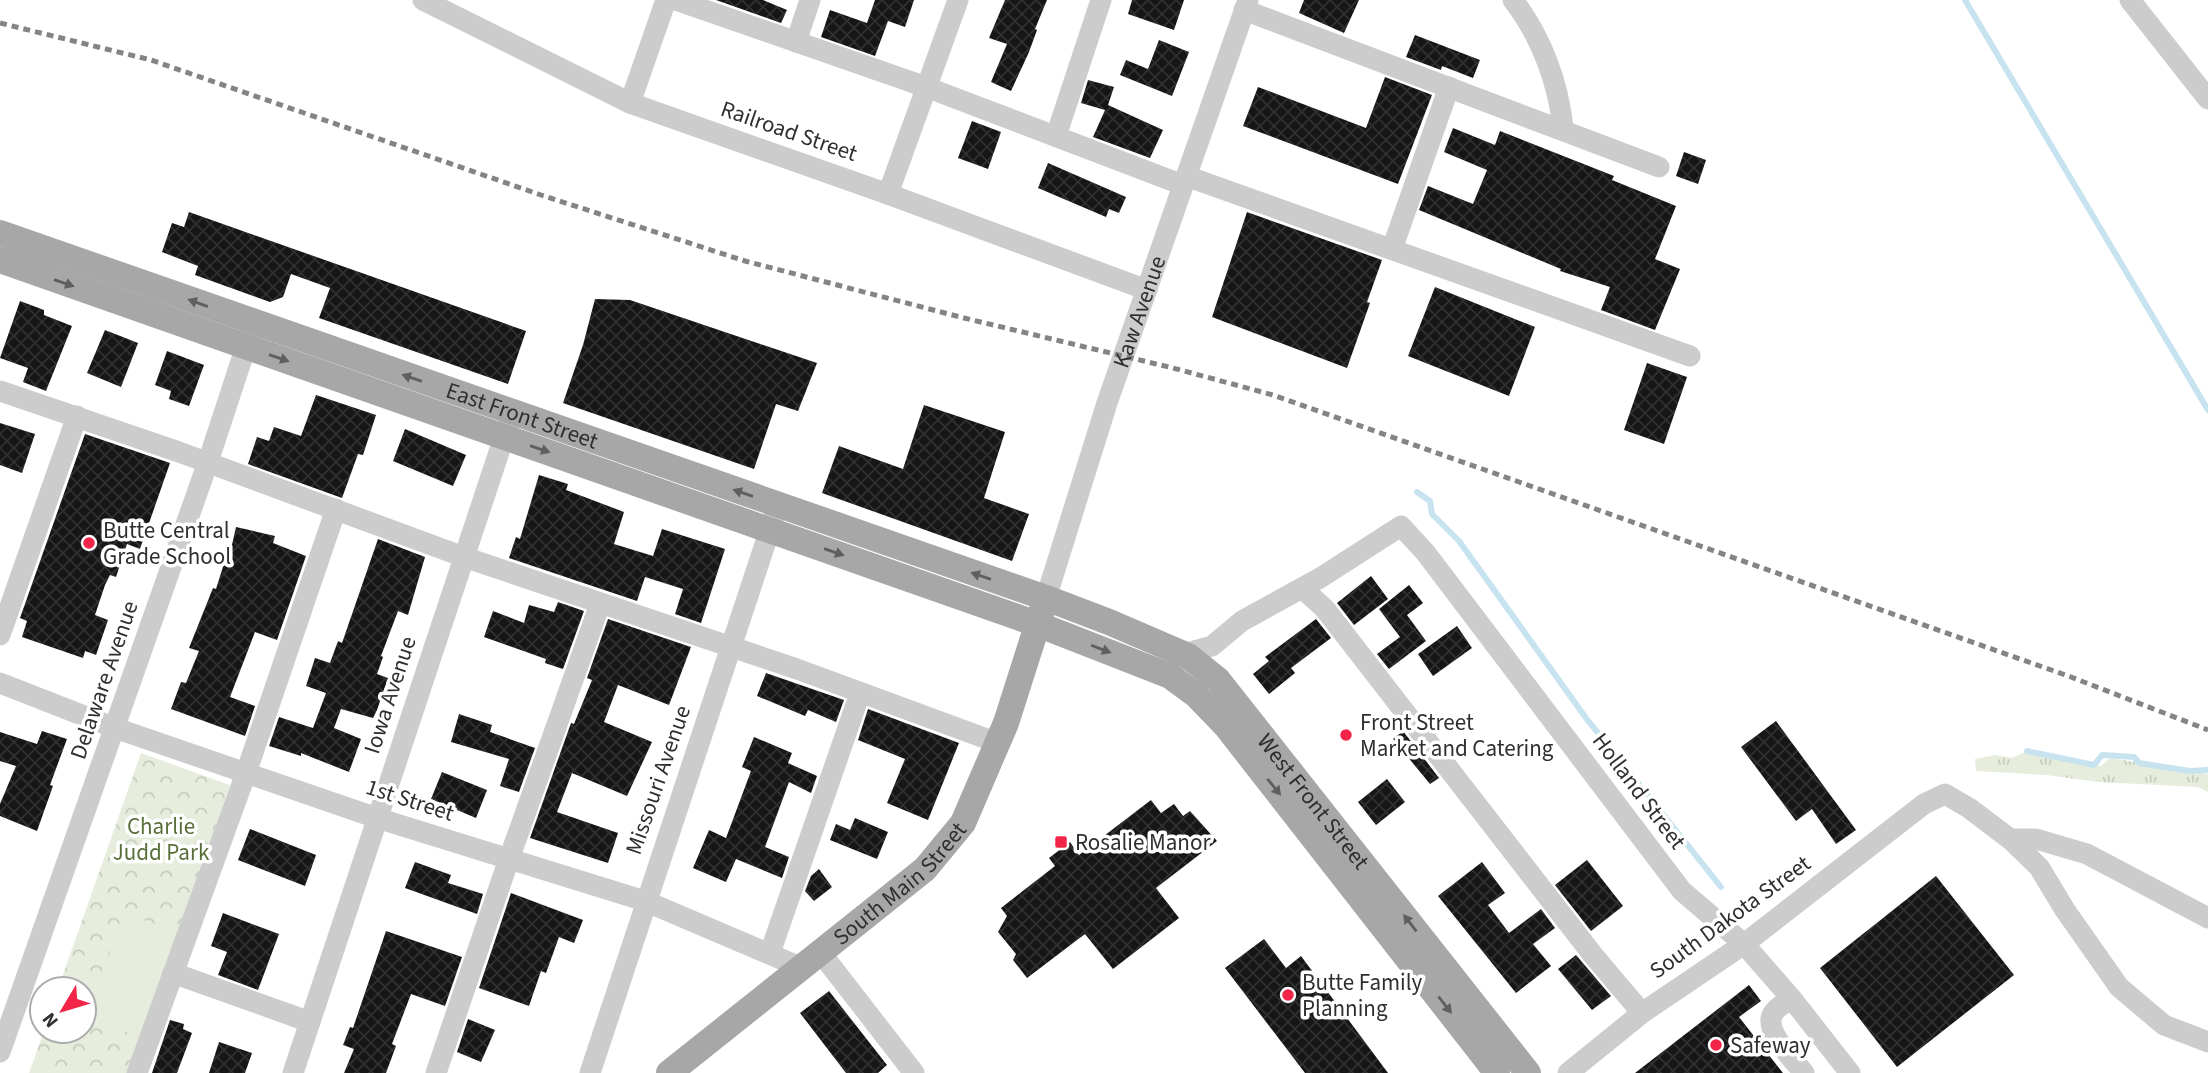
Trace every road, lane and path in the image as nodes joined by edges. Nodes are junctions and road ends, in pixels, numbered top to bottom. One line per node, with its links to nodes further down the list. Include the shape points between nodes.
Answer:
1 (422, 0): 14 (street, Railroad Street)
2 (666, 0): 14 (street)
3 (676, 0): 10 (street)
4 (810, 0): 10 (street)
5 (958, 0): 11 (street)
6 (1101, 0): 16 (street)
7 (1513, 0): 15 (street, via 1542,50 1560,102)
8 (2130, 0): 13 (street)
9 (1246, 5): 12 (street); 18 (street, Kaw Avenue)
10 (796, 42): 11 (street)
11 (926, 87): 16 (street); 19 (street)
12 (1450, 87): 15 (street); 21 (street)
13 (2206, 92)
14 (630, 103): 19 (street, Railroad Street)
15 (1563, 129): 17 (street)
16 (1056, 136): 18 (street)
17 (1659, 167)
18 (1185, 181): 21 (street); 22 (street, Kaw Avenue)
19 (888, 194): 22 (street, Railroad Street)
20 (1, 244): 23 (main road, East Front Street)
21 (1392, 249): 24 (street)
22 (1147, 290): 33 (street, Kaw Avenue)
23 (249, 334): 27 (main road, East Front Street); 28 (street, Delaware Avenue)
24 (1690, 356)
25 (0, 391): 26 (street)
26 (77, 416): 28 (street); 36 (street)
27 (508, 425): 30 (main road, East Front Street); 31 (street, Iowa Avenue)
28 (208, 462): 29 (street); 41 (street, Delaware Avenue)
29 (336, 509): 31 (street); 43 (street)
30 (774, 517): 33 (main road, East Front Street, one-way to 30); 35 (main road, East Front Street, one-way to 35); 37 (street, Missouri Avenue)
31 (464, 557): 34 (street); 44 (street, Iowa Avenue)
32 (1302, 587): 38 (street); 49 (street, Holland Street, via 1402,526 1682,891); 54 (street, via 1325,609)
33 (1046, 598): 35 (main road, Kaw Avenue); 38 (main road, West Front Street, via 1109,622)
34 (600, 604): 37 (street); 46 (street)
35 (1037, 624): 38 (main road, West Front Street, one-way to 38); 42 (main road, South Main Street)
36 (0, 635)
37 (731, 646): 40 (street); 47 (street, Missouri Avenue)
38 (1176, 665): 64 (main road, West Front Street, one-way to 64); 65 (main road, West Front Street, one-way to 38, via 1218,680)
39 (0, 683): 41 (street, 1st Street)
40 (860, 693): 42 (street); 50 (street)
41 (115, 728): 43 (street, 1st Street); 57 (street, Delaware Avenue)
42 (998, 743): 51 (main road, South Main Street, via 963,823 926,869)
43 (246, 773): 44 (street, 1st Street); 52 (street)
44 (377, 818): 46 (street, 1st Street); 55 (street, Iowa Avenue)
45 (2010, 839): 48 (street, via 2036,839 2087,854); 49 (street, South Dakota Street, via 1945,794 1924,804); 56 (street, via 2039,867 2119,986 2164,1026)
46 (509, 859): 47 (street, 1st Street); 61 (street)
47 (645, 901): 50 (street, 1st Street); 62 (street, Missouri Avenue)
48 (2208, 918)
49 (1744, 944): 53 (street, Holland Street); 54 (street, South Dakota Street)
50 (770, 953): 51 (street, 1st Street)
51 (812, 961): 58 (street); 63 (main road, South Main Street)
52 (173, 973): 55 (street); 59 (street)
53 (1793, 999): 67 (street, via 1774,1011 1769,1022); 68 (street, Holland Street)
54 (1642, 1013): 66 (street, South Dakota Street)
55 (310, 1022): 60 (street, Iowa Avenue)
56 (2208, 1042)
57 (0, 1052)
58 (911, 1072)
59 (137, 1073)
60 (293, 1073)
61 (436, 1073)
62 (590, 1073)
63 (669, 1073)
64 (1497, 1073)
65 (1528, 1073)
66 (1568, 1073)
67 (1804, 1073)
68 (1850, 1073)

